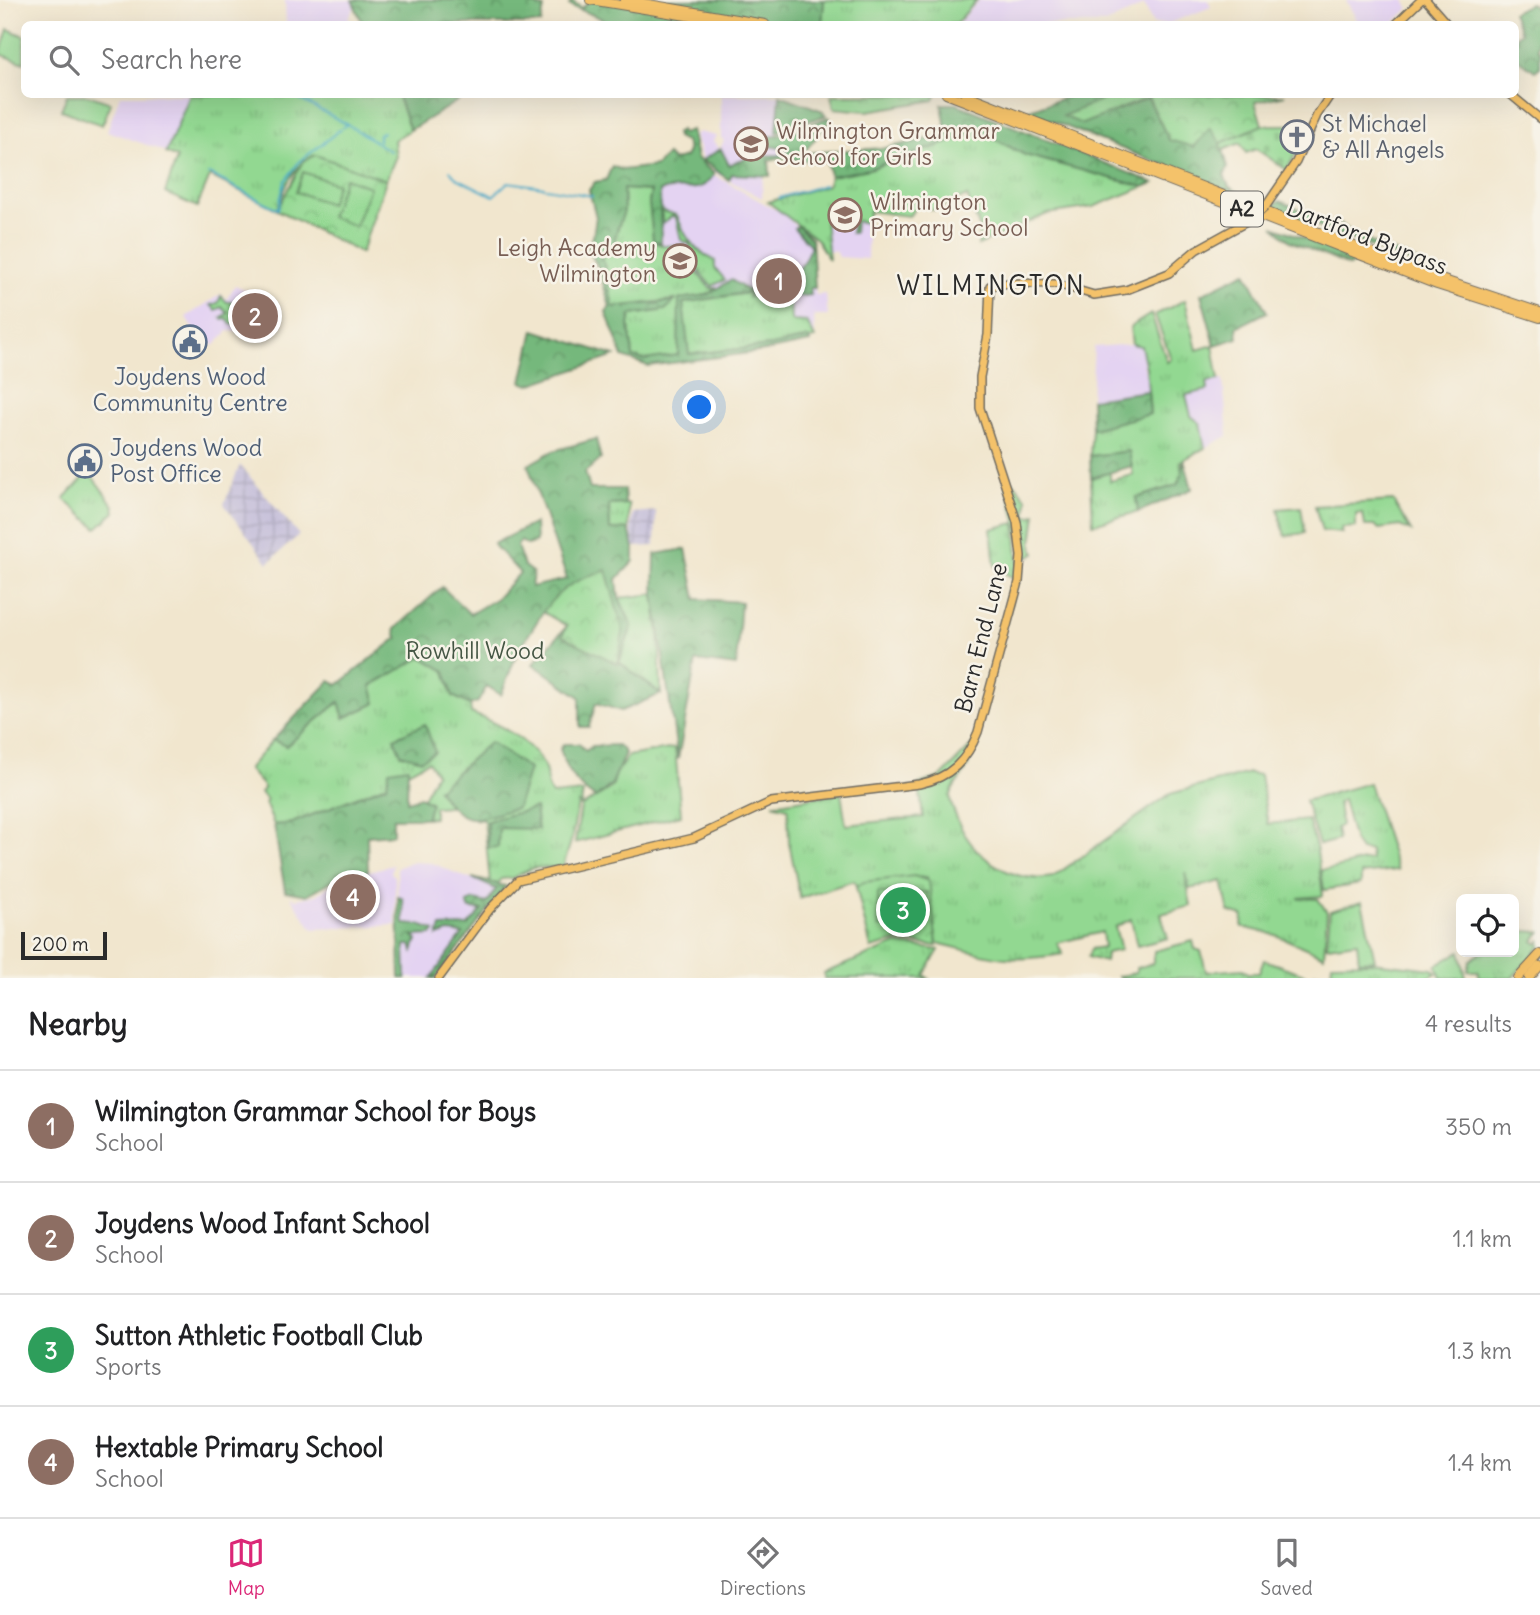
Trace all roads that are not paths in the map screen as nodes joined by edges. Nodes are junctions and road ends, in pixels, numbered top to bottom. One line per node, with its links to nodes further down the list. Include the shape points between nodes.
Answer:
1 (590, 0): 4 (highway)
2 (625, 0): 5 (highway)
3 (1423, 0): 6 (main road); 7 (main road)
4 (717, 21)
5 (748, 21)
6 (1399, 21)
7 (1444, 21)
8 (956, 98): 14 (highway, Dartford Bypass / A2, via 1437,285)
9 (975, 98): 13 (highway, Dartford Bypass / A2, via 1429,275)
10 (1328, 98): 17 (main road, Barn End Lane, bridge, via 1301,153 1266,206 1252,219 1196,250 1169,273 1126,290 1094,295 1057,284 1018,282 994,283 988,290 980,408 1017,522 1020,568 978,732 963,761 941,777 919,784 771,802 694,838 518,880 490,909)
11 (1515, 98): 12 (main road)
12 (1540, 119)
13 (1540, 312)
14 (1540, 318)
15 (1540, 954): 18 (highway)
16 (1540, 966): 19 (highway)
17 (439, 978)
18 (1518, 978)
19 (1529, 978)

